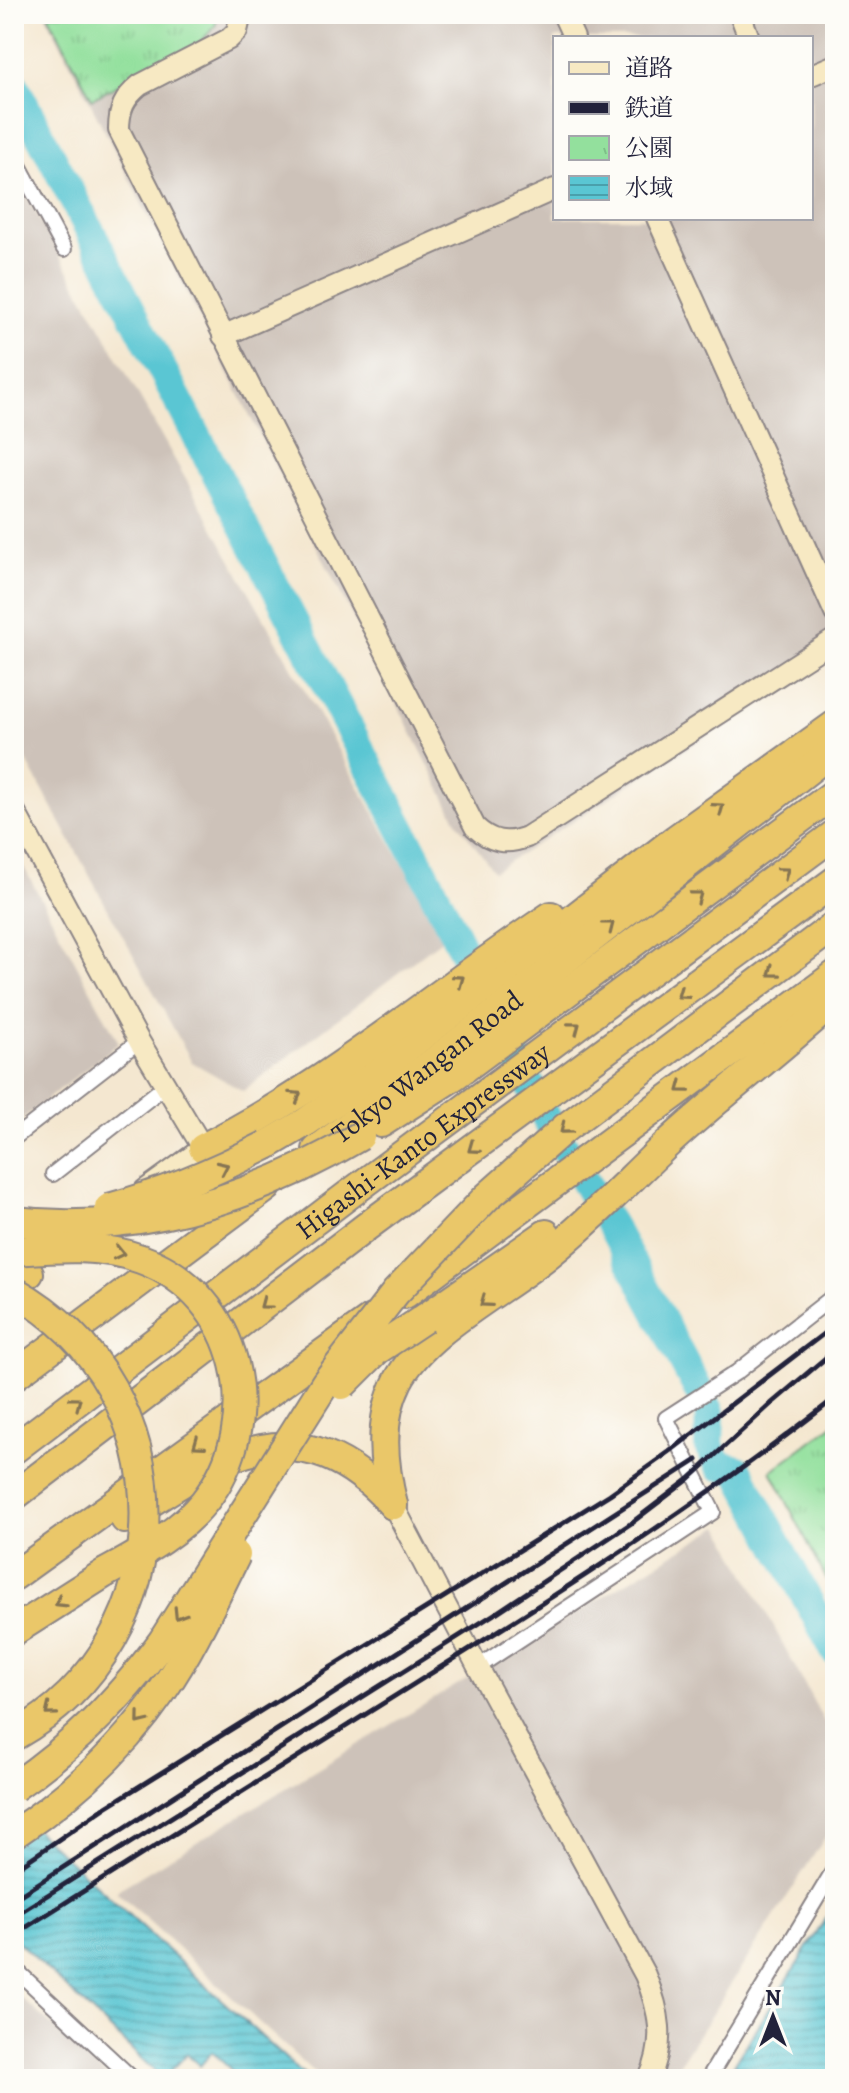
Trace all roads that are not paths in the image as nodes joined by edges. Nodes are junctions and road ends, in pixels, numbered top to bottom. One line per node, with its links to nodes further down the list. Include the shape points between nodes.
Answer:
1 (241, 14): 12 (street, via 229,39 140,85 122,105 119,117 123,141)
2 (563, 14): 4 (street)
3 (740, 14): 5 (street)
4 (573, 36)
5 (748, 36)
6 (835, 65): 7 (street)
7 (813, 74)
8 (14, 156): 11 (street)
9 (553, 190): 12 (street)
10 (658, 220): 13 (street)
11 (64, 249)
12 (223, 336): 14 (street, via 468,817 483,835 506,842 527,837)
13 (835, 613)
14 (835, 639)
15 (835, 725): 24 (highway, one-way to 15, via 513,941 676,839)
16 (835, 749): 24 (highway, Tokyo Wangan Road, one-way to 16)
17 (835, 793): 30 (highway, one-way to 17, bridge, via 144,1218 198,1208 289,1175 454,1076)
18 (14, 810): 25 (street)
19 (835, 834): 35 (highway, Higashi-Kanto Expressway, one-way to 19, bridge)
20 (835, 881): 36 (highway, Higashi-Kanto Expressway, one-way to 36, bridge, via 366,1227)
21 (835, 925): 43 (highway, one-way to 43, bridge, via 565,1128 446,1238 326,1382 136,1676 81,1735)
22 (835, 975): 38 (highway, one-way to 38)
23 (835, 1000): 31 (highway)
24 (421, 1039): 28 (highway, one-way to 24); 30 (highway, one-way to 24, bridge, via 77,1216 163,1192 224,1167 306,1122); 34 (highway, Tokyo Wangan Road)
25 (139, 1041): 26 (street); 27 (street)
26 (165, 1086): 28 (street); 29 (street)
27 (14, 1138)
28 (203, 1148): 32 (street)
29 (53, 1174)
30 (14, 1223)
31 (542, 1248): 37 (highway, one-way to 37, via 438,1335 398,1380 385,1435 384,1469); 44 (highway, one-way to 44, bridge, via 377,1350 334,1393 268,1492 185,1654 144,1717 75,1788)
32 (17, 1276): 40 (highway, one-way to 40, bridge, via 86,1248 159,1266 194,1292 218,1320 240,1387 235,1443 202,1504 154,1546); 42 (highway, one-way to 42, bridge, via 110,1384 137,1452 145,1525 135,1590 113,1640 61,1702)
33 (835, 1295): 41 (street, via 737,1372 666,1418 713,1512)
34 (14, 1376)
35 (14, 1449)
36 (14, 1496)
37 (393, 1505): 39 (highway, via 375,1485 313,1451 255,1449 207,1466); 41 (street)
38 (14, 1576)
39 (14, 1592)
40 (14, 1631)
41 (478, 1667): 48 (street, via 657,2003 660,2045)
42 (14, 1736)
43 (14, 1787)
44 (14, 1834)
45 (835, 1868): 49 (street)
46 (14, 1968): 47 (street)
47 (133, 2079)
48 (649, 2079)
49 (708, 2079)

